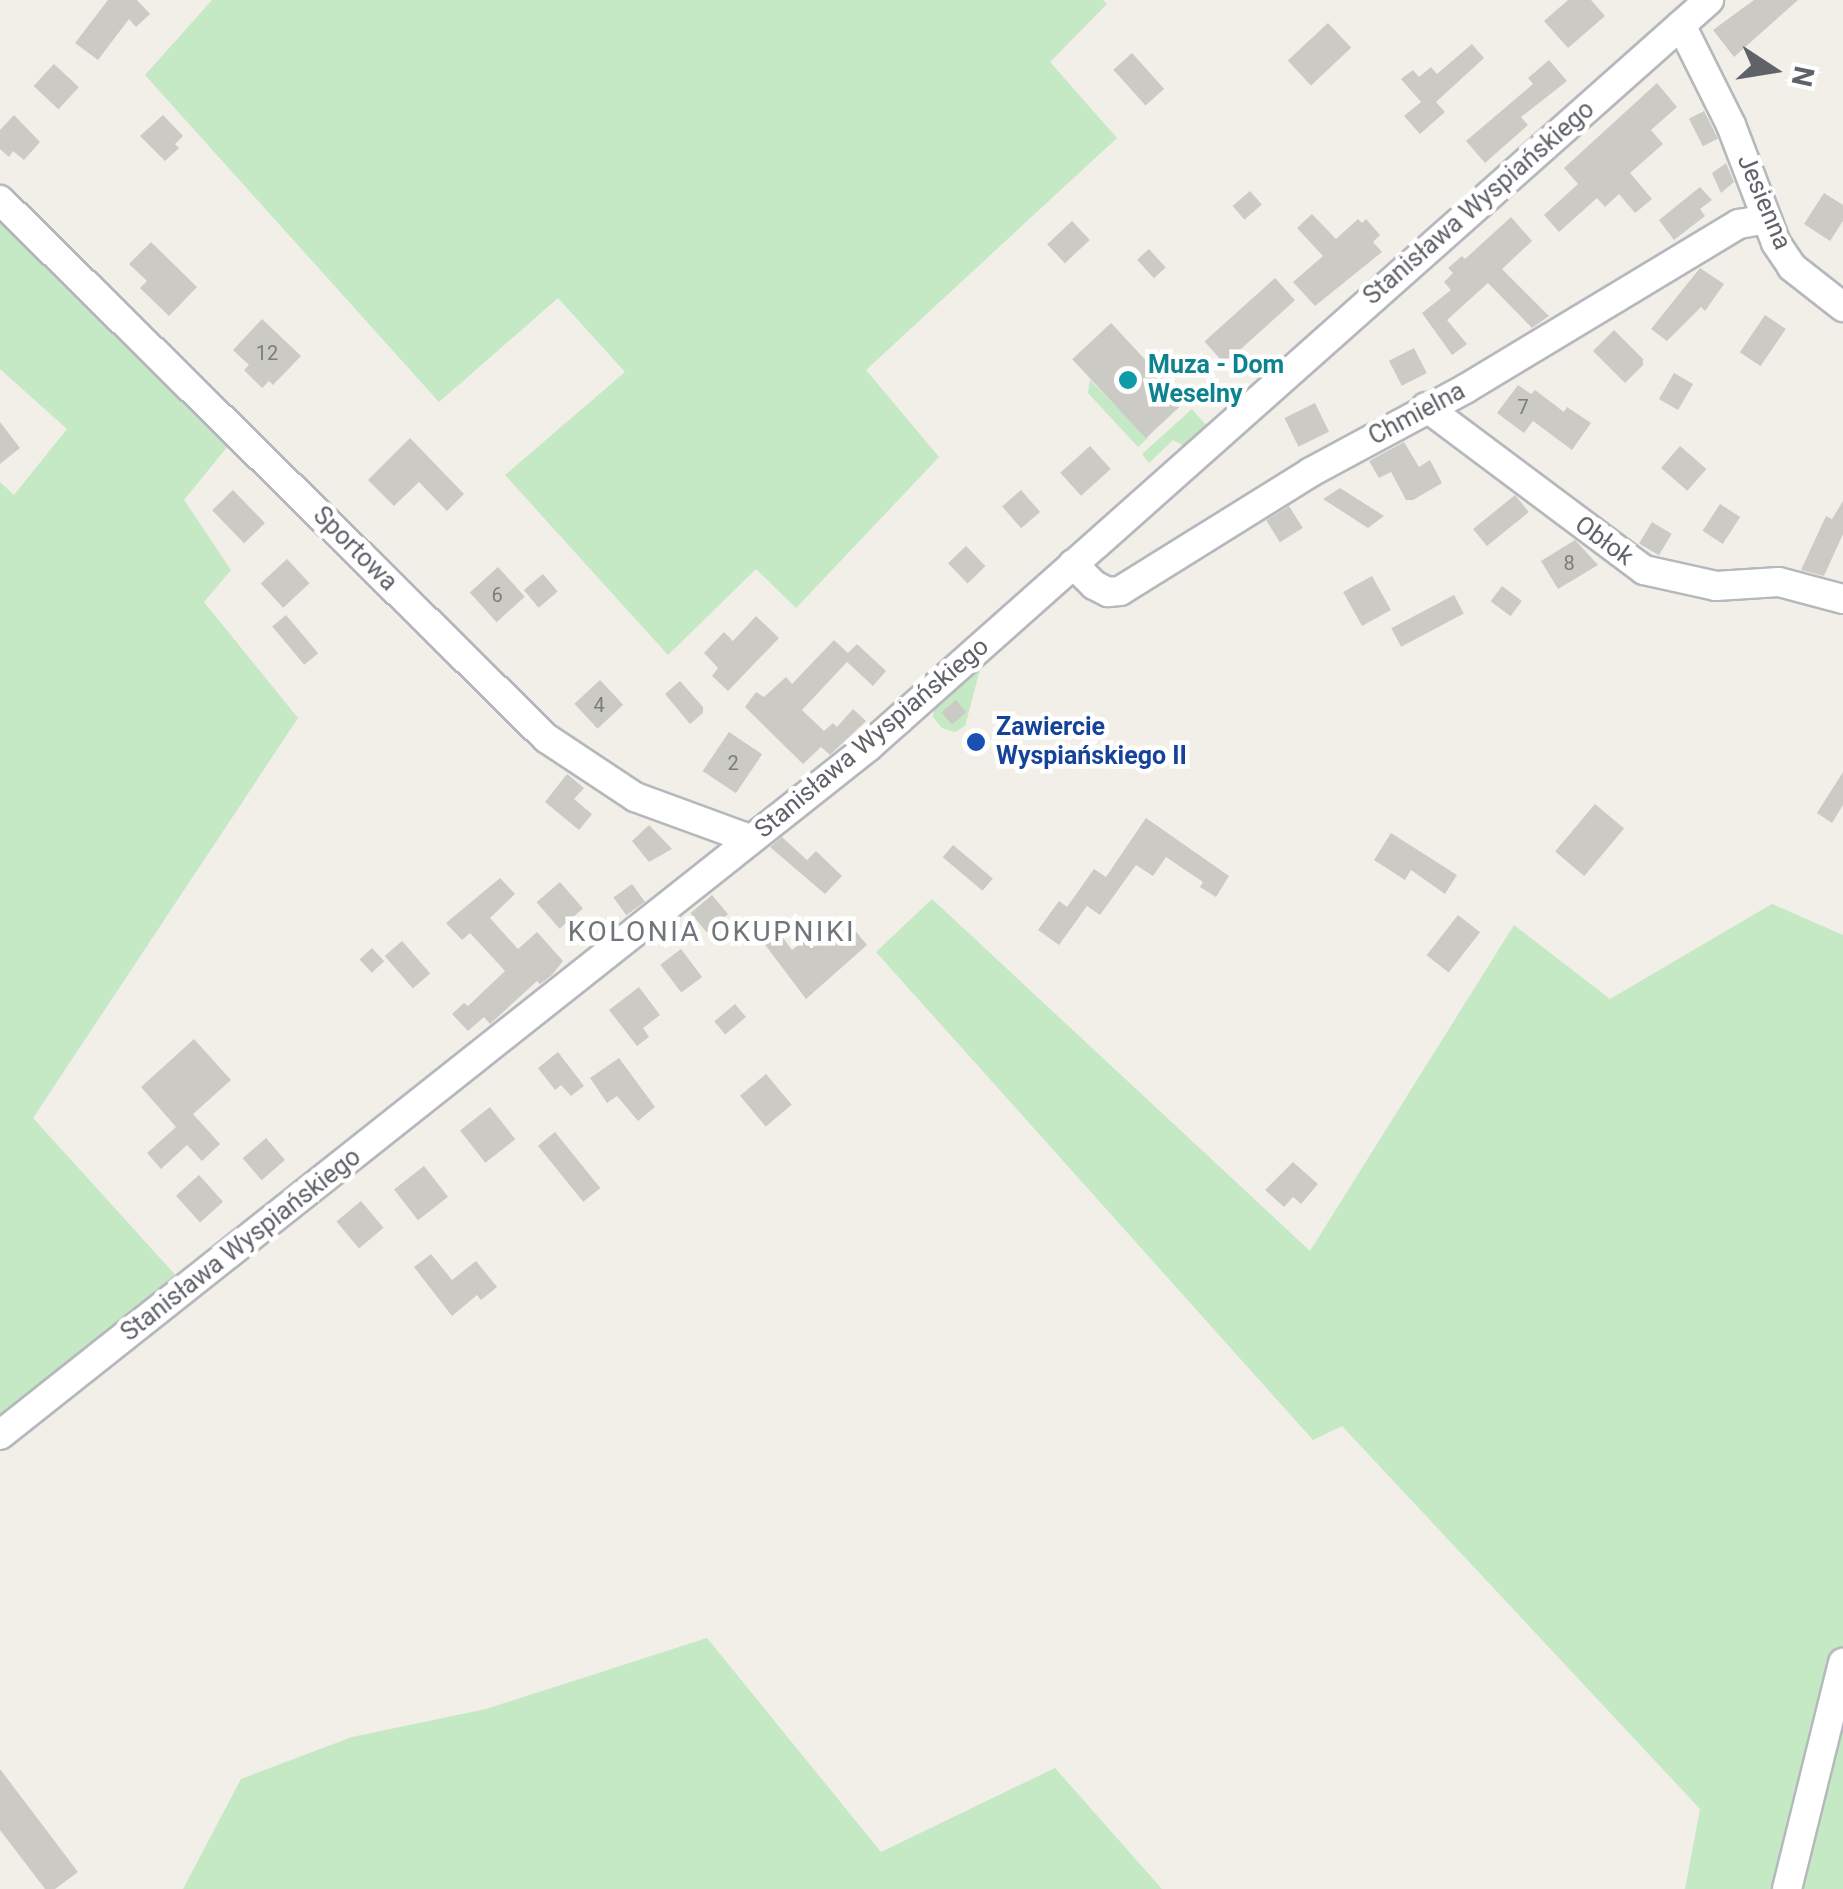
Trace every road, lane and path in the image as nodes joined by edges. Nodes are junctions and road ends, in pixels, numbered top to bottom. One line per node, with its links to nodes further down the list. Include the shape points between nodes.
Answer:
1 (1709, 0): 2 (street, Stanisława Wyspiańskiego)
2 (1681, 26): 4 (street, Jesienna, via 1731,125); 7 (street, Stanisława Wyspiańskiego)
3 (0, 200): 9 (street, Sportowa, via 546,738 634,797)
4 (1767, 219): 5 (street, Jesienna, via 1792,267); 6 (street, Chmielna, via 1739,224)
5 (1843, 307)
6 (1426, 408): 7 (street, Chmielna, via 1120,591 1094,584); 8 (street, Obłok, via 1644,570 1716,586 1779,582)
7 (1073, 564): 9 (street, Stanisława Wyspiańskiego, via 868,747)
8 (1843, 599)
9 (750, 839): 10 (street, Stanisława Wyspiańskiego)
10 (0, 1435)
11 (1843, 1663): 12 (street)
12 (1787, 1889)

